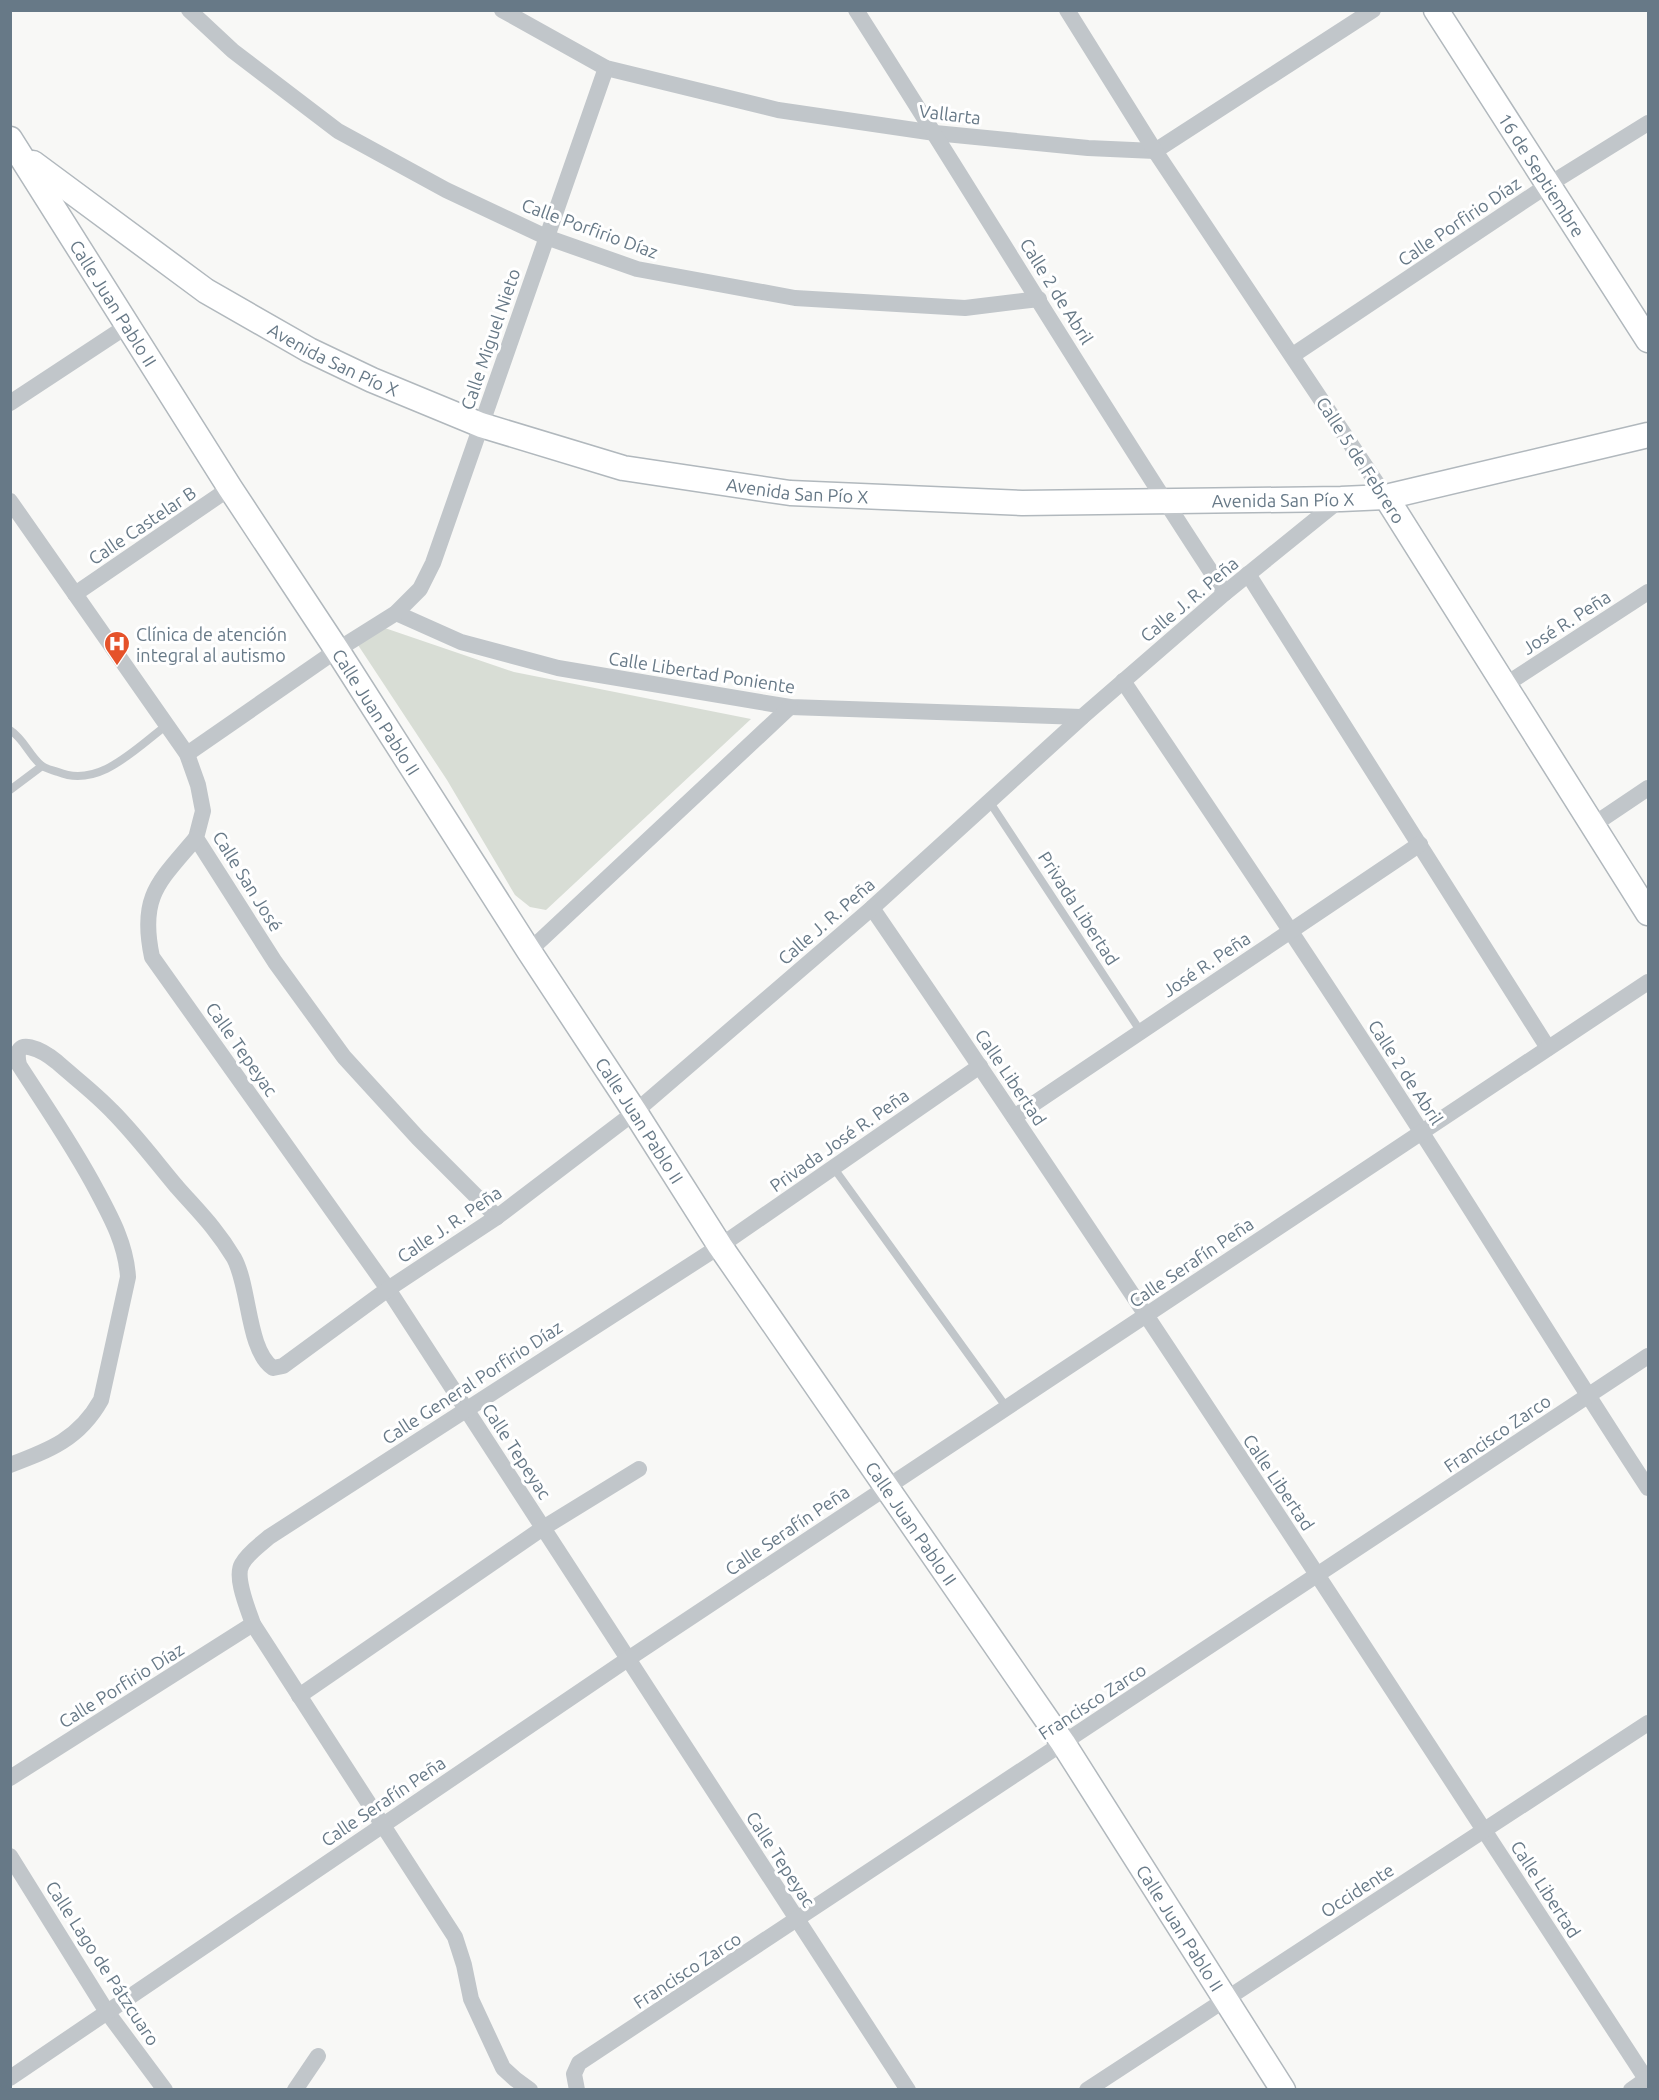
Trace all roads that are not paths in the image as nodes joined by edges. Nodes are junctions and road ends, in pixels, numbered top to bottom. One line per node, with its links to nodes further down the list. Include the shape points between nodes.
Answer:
1 (189, 10): 13 (street, Calle Porfirio Díaz, via 233,51 338,130 446,190)
2 (502, 10): 7 (street, Vallarta)
3 (856, 10): 9 (street, Calle 2 de Abril)
4 (1067, 10): 10 (street, Calle 5 de Febrero)
5 (1372, 10): 10 (street)
6 (1436, 10): 12 (street, 16 de Septiembre)
7 (606, 68): 9 (street, Vallarta, via 778,110); 13 (street, Calle Miguel Nieto)
8 (1648, 123): 12 (street, Calle Porfirio Díaz)
9 (934, 133): 10 (street, Vallarta); 14 (street, Calle 2 de Abril)
10 (1155, 151): 17 (street, Calle 5 de Febrero)
11 (14, 152): 15 (street, Calle Juan Pablo II); 19 (street, Avenida San Pío X, via 206,291 309,350)
12 (1548, 185): 16 (street, 16 de Septiembre); 17 (street, Calle Porfirio Díaz)
13 (546, 237): 14 (street, Calle Porfirio Díaz, via 637,269 795,298 965,308); 19 (street, Calle Miguel Nieto)
14 (1039, 299): 24 (street, Calle 2 de Abril)
15 (127, 326): 18 (street); 21 (street, Calle Juan Pablo II)
16 (1648, 340)
17 (1293, 355): 22 (street, Calle 5 de Febrero)
18 (10, 403)
19 (481, 425): 24 (street, Avenida San Pío X, via 623,468 790,493 1022,502); 30 (street, Calle Miguel Nieto, via 433,563 420,589)
20 (1648, 435): 22 (street, Avenida San Pío X)
21 (231, 488): 29 (street, Calle Castelar B); 31 (street, Calle Juan Pablo II)
22 (1386, 496): 23 (street, Avenida San Pío X); 33 (street, Calle 5 de Febrero)
23 (1341, 499): 24 (street, Avenida San Pío X); 26 (street, Calle J. R. Peña)
24 (1163, 500): 28 (street, Calle 2 de Abril)
25 (10, 501): 29 (street, Calle San José)
26 (1248, 574): 28 (street, Calle J. R. Peña); 45 (street)
27 (1648, 592): 33 (street, José R. Peña)
28 (1225, 593): 32 (street, Calle J. R. Peña)
29 (75, 594): 36 (street, Calle San José)
30 (396, 613): 31 (street); 34 (street, Calle Libertad Poniente, via 461,642 558,668)
31 (338, 650): 38 (street); 49 (street, Calle Juan Pablo II)
32 (1123, 681): 35 (street, Calle J. R. Peña); 48 (street, Calle 2 de Abril)
33 (1505, 685): 43 (street, Calle 5 de Febrero)
34 (790, 707): 35 (street, Calle Libertad Poniente); 49 (street)
35 (1082, 717): 42 (street, Calle J. R. Peña)
36 (167, 725): 38 (street, Calle San José); 39 (lane, via 106,771 69,777)
37 (10, 730): 39 (lane)
38 (187, 754): 44 (street, Calle San José, via 203,812)
39 (42, 766): 41 (lane)
40 (1648, 788): 43 (street)
41 (10, 790)
42 (989, 801): 46 (street, Calle J. R. Peña); 51 (lane, Privada Libertad)
43 (1593, 825): 47 (street, Calle 5 de Febrero)
44 (196, 838): 58 (street, Calle San José, via 275,963 344,1057); 60 (street, Calle Tepeyac, via 159,882 149,907 147,931 153,957)
45 (1420, 844): 48 (street, José R. Peña); 52 (street)
46 (872, 908): 53 (street, Calle Libertad); 54 (street, Calle J. R. Peña)
47 (1648, 913)
48 (1291, 931): 51 (street, José R. Peña); 56 (street, Calle 2 de Abril)
49 (529, 951): 54 (street, Calle Juan Pablo II)
50 (1648, 981): 52 (street, Calle Serafín Peña)
51 (1141, 1032): 55 (street, José R. Peña)
52 (1548, 1048): 56 (street, Calle Serafín Peña)
53 (980, 1066): 55 (street, Calle Libertad); 57 (street, Privada José R. Peña)
54 (635, 1112): 58 (street, Calle J. R. Peña); 59 (street, Calle Juan Pablo II)
55 (1014, 1117): 61 (street, Calle Libertad)
56 (1422, 1132): 61 (street, Calle Serafín Peña); 63 (street, Calle 2 de Abril)
57 (833, 1167): 59 (street, Privada José R. Peña); 64 (lane)
58 (497, 1217): 60 (street, Calle J. R. Peña)
59 (720, 1246): 65 (street, Calle General Porfirio Díaz); 68 (street, Calle Juan Pablo II)
60 (388, 1289): 65 (street, Calle Tepeyac); 66 (street, Calle J. R. Peña, via 297,1358 273,1368 258,1346 236,1263 204,1215 112,1111 51,1056 33,1046 24,1047 17,1058 19,1065 105,1205 121,1238 128,1277 101,1400 93,1415 64,1441)
61 (1145, 1316): 64 (street, Calle Serafín Peña); 71 (street, Calle Libertad)
62 (1648, 1356): 63 (street, Francisco Zarco)
63 (1588, 1396): 69 (street, Calle 2 de Abril); 71 (street, Francisco Zarco)
64 (1007, 1408): 68 (street, Calle Serafín Peña)
65 (466, 1409): 70 (street, Calle Tepeyac); 72 (street, Calle General Porfirio Díaz, via 269,1537 248,1556 241,1566 240,1580)
66 (10, 1465)
67 (639, 1469): 70 (street)
68 (887, 1487): 73 (street, Calle Serafín Peña); 76 (street, Calle Juan Pablo II)
69 (1648, 1488)
70 (543, 1528): 73 (street, Calle Tepeyac); 74 (street)
71 (1318, 1575): 76 (street, Francisco Zarco); 79 (street, Calle Libertad)
72 (253, 1624): 74 (street); 77 (street, Calle Porfirio Díaz)
73 (628, 1659): 78 (street, Calle Serafín Peña); 81 (street, Calle Tepeyac)
74 (299, 1696): 78 (street)
75 (1648, 1723): 79 (street, Occidente)
76 (1063, 1743): 81 (street, Francisco Zarco); 82 (street, Calle Juan Pablo II)
77 (10, 1778)
78 (382, 1824): 83 (street, Calle Serafín Peña); 89 (street, via 455,1937 471,1999 503,2067)
79 (1484, 1831): 82 (street, Occidente); 86 (street, Calle Libertad)
80 (10, 1857): 83 (street, Calle Lago de Pátzcuaro)
81 (798, 1920): 90 (street, Francisco Zarco, via 579,2064 574,2074); 91 (street, Calle Tepeyac)
82 (1225, 1998): 92 (street, Occidente); 93 (street, Calle Juan Pablo II)
83 (107, 2012): 85 (street, Calle Serafín Peña); 87 (street, Calle Lago de Pátzcuaro)
84 (318, 2056): 88 (street)
85 (10, 2078)
86 (1648, 2080): 94 (street)
87 (165, 2090)
88 (296, 2090)
89 (530, 2090)
90 (577, 2090)
91 (908, 2090)
92 (1087, 2090)
93 (1283, 2090)
94 (1631, 2090)

